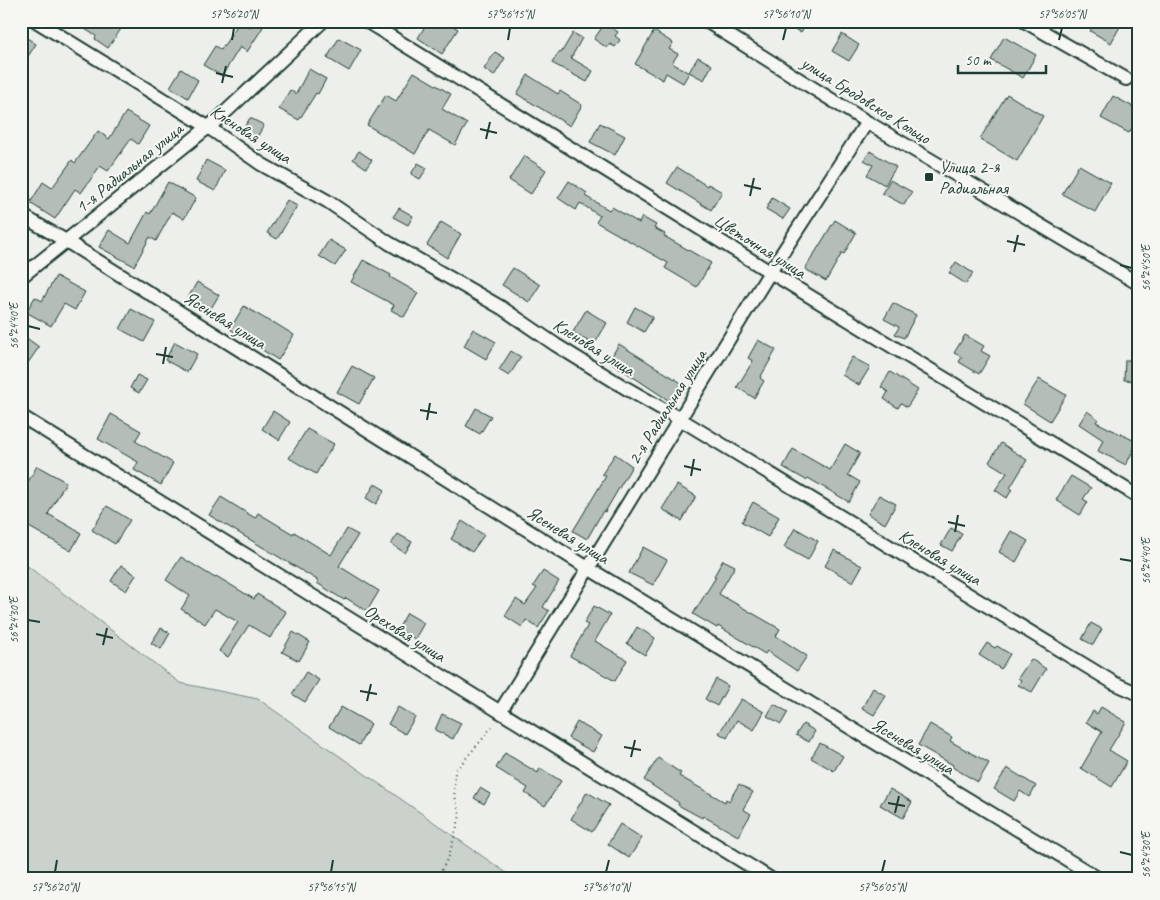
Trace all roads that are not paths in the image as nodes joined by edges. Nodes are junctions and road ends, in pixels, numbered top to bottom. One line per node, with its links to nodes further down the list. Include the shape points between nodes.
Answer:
1 (36, 21): 8 (street, Кленовая улица)
2 (323, 21): 8 (street, 1-я Радиальная улица)
3 (366, 21): 11 (street, Цветочная улица)
4 (706, 21): 7 (street, улица Бродовское Кольцо)
5 (1024, 21): 6 (street)
6 (1126, 79)
7 (867, 122): 11 (street, 2-я Радиальная улица); 13 (street, улица Бродовское Кольцо)
8 (208, 127): 10 (street, 1-я Радиальная улица); 15 (street, Кленовая улица, via 261,164 327,201 389,243 502,308 556,345)
9 (21, 215): 10 (street, Ясеневая улица)
10 (66, 241): 12 (street, 1-я Радиальная улица); 17 (street, Ясеневая улица)
11 (770, 272): 15 (street, 2-я Радиальная улица); 16 (street, Цветочная улица)
12 (21, 277)
13 (1139, 284)
14 (21, 416): 19 (street, Ореховая улица)
15 (680, 419): 17 (street, 2-я Радиальная улица); 18 (street, Кленовая улица, via 1114,683)
16 (1139, 497)
17 (588, 568): 19 (street, 2-я Радиальная улица); 21 (street, Ясеневая улица)
18 (1139, 694)
19 (500, 712): 20 (street, Ореховая улица)
20 (771, 879)
21 (1099, 879)

